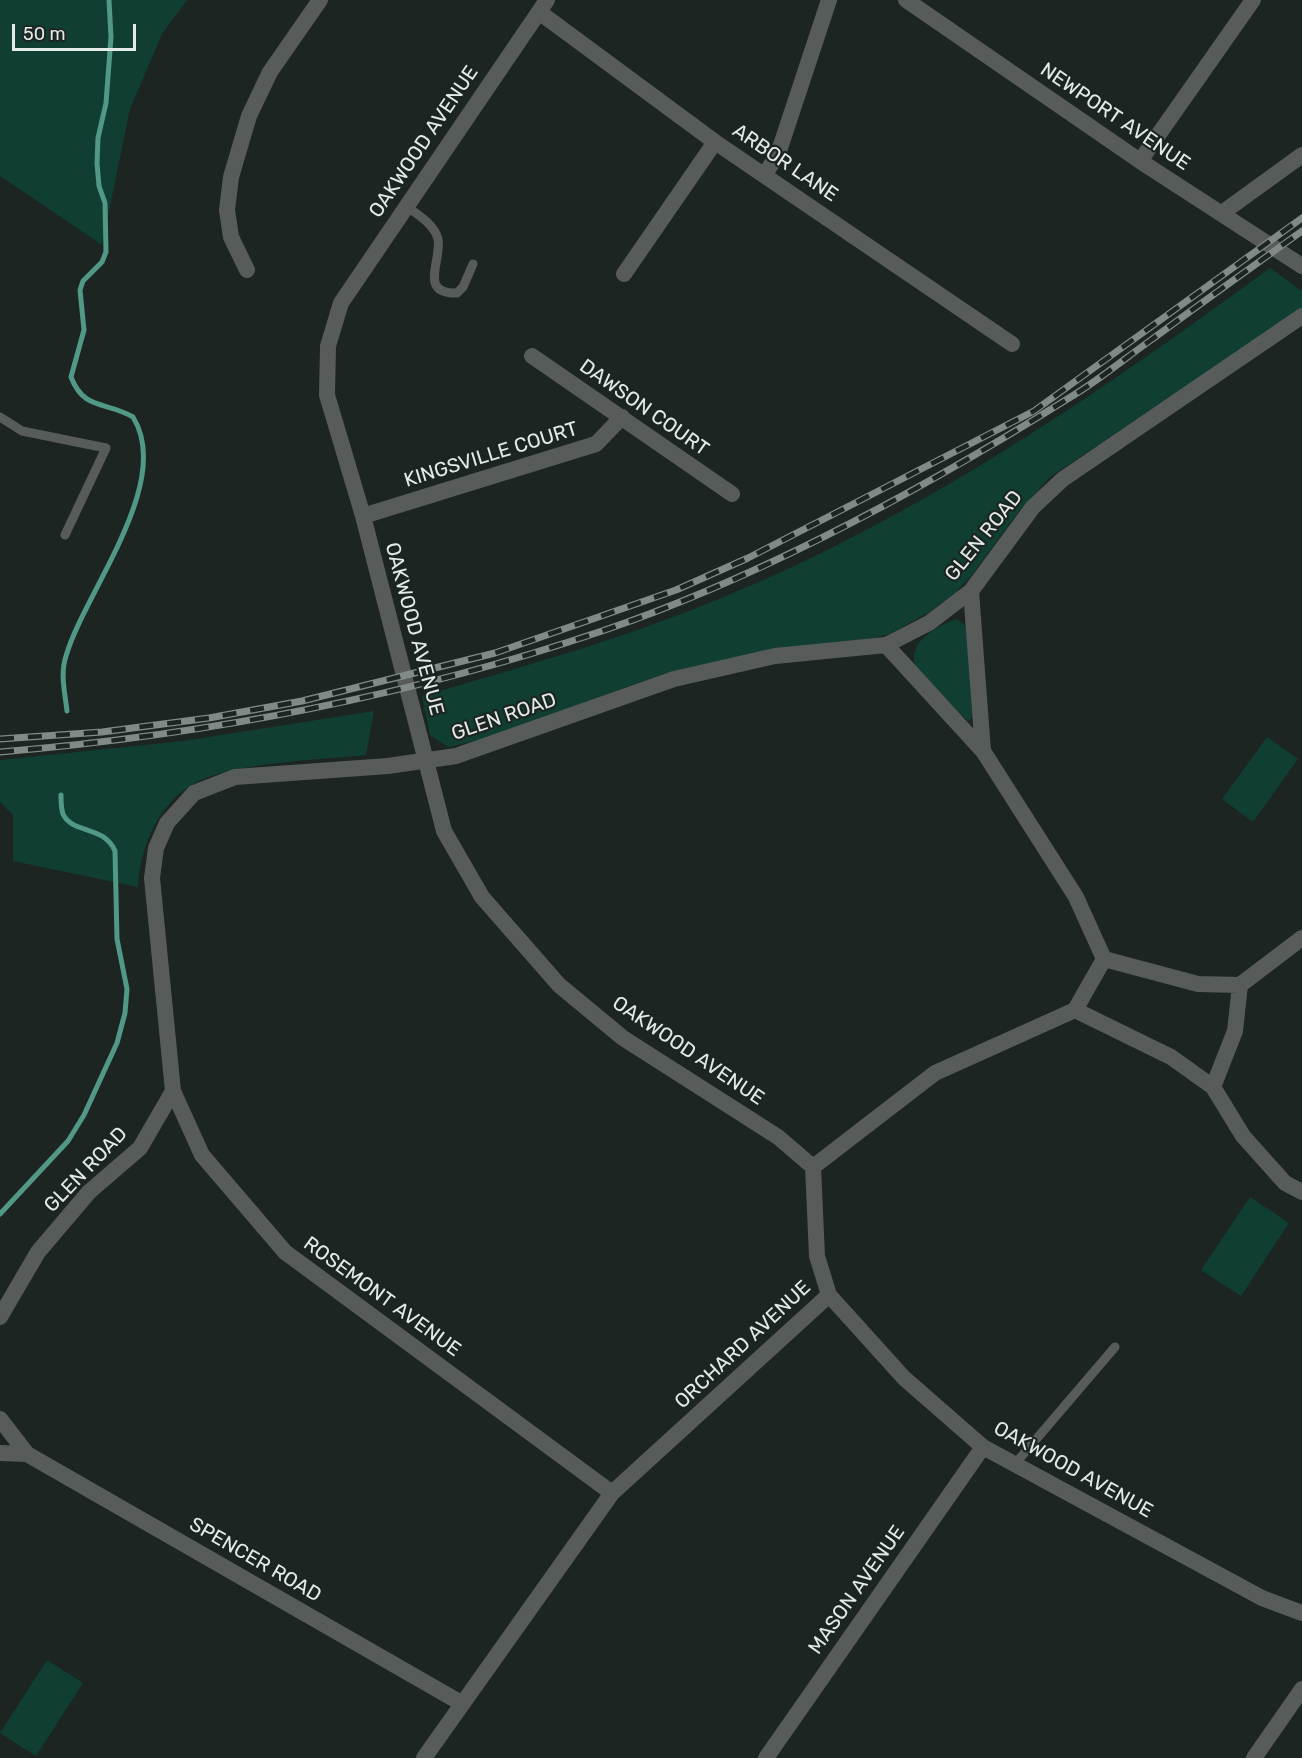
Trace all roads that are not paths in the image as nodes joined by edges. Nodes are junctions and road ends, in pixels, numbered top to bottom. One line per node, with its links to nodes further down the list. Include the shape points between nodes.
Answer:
1 (320, 0): 14 (street, via 270,72 249,116 231,177 227,210 231,237)
2 (829, 0): 9 (street, via 778,154)
3 (906, 0): 8 (street, NEWPORT AVENUE)
4 (1253, 0): 8 (street)
5 (543, 6): 6 (street, ARBOR LANE); 10 (street, OAKWOOD AVENUE)
6 (715, 142): 9 (street, ARBOR LANE); 15 (street)
7 (1302, 155): 11 (street)
8 (1140, 161): 11 (street, NEWPORT AVENUE)
9 (765, 174): 17 (street, ARBOR LANE)
10 (406, 206): 12 (lane, via 433,229 438,240 434,279 437,287 447,293 458,293); 22 (street, OAKWOOD AVENUE, via 341,303 327,346 327,395)
11 (1222, 213): 13 (street, NEWPORT AVENUE)
12 (473, 264)
13 (1302, 266)
14 (247, 270)
15 (624, 274)
16 (1302, 316): 24 (street, GLEN ROAD, via 1063,479 1032,507)
17 (1012, 344)
18 (532, 356): 20 (street, DAWSON COURT)
19 (0, 417): 23 (lane, via 22,431 105,448)
20 (622, 417): 21 (street, DAWSON COURT); 22 (street, KINGSVILLE COURT, via 596,444)
21 (732, 494)
22 (363, 516): 27 (street, OAKWOOD AVENUE)
23 (64, 535)
24 (971, 591): 25 (street, GLEN ROAD, via 929,623); 26 (street)
25 (886, 645): 26 (street); 27 (street, GLEN ROAD, via 775,656 674,679 456,756)
26 (983, 751): 29 (street, via 1076,897)
27 (427, 762): 33 (street, GLEN ROAD, via 235,777 194,793 167,823 156,848 152,878); 34 (street, OAKWOOD AVENUE, via 444,831 482,897 559,985 624,1038 778,1137)
28 (1302, 938): 30 (street)
29 (1104, 959): 30 (street, via 1198,984); 31 (street)
30 (1240, 985): 32 (street, via 1235,1031)
31 (1075, 1010): 32 (street, via 1171,1056); 34 (street, via 935,1073)
32 (1213, 1087): 35 (street, via 1243,1136 1285,1183)
33 (173, 1091): 37 (street, GLEN ROAD, via 140,1148 89,1192 38,1252); 44 (street, ROSEMONT AVENUE, via 202,1155 285,1252)
34 (813, 1167): 36 (street, ORCHARD AVENUE, via 817,1256)
35 (1302, 1192)
36 (830, 1295): 40 (street, OAKWOOD AVENUE, via 904,1378); 44 (street, ORCHARD AVENUE)
37 (0, 1317)
38 (1115, 1347): 43 (lane)
39 (0, 1419): 42 (street, SPENCER ROAD)
40 (983, 1447): 43 (street, OAKWOOD AVENUE); 49 (street, MASON AVENUE)
41 (0, 1453): 42 (street, SPENCER ROAD)
42 (27, 1454): 47 (street, SPENCER ROAD)
43 (1015, 1464): 45 (street, OAKWOOD AVENUE, via 1262,1598)
44 (612, 1493): 47 (street, ORCHARD AVENUE)
45 (1302, 1613)
46 (1302, 1689): 50 (street)
47 (461, 1703): 48 (street, ORCHARD AVENUE)
48 (424, 1758)
49 (766, 1758)
50 (1254, 1758)

